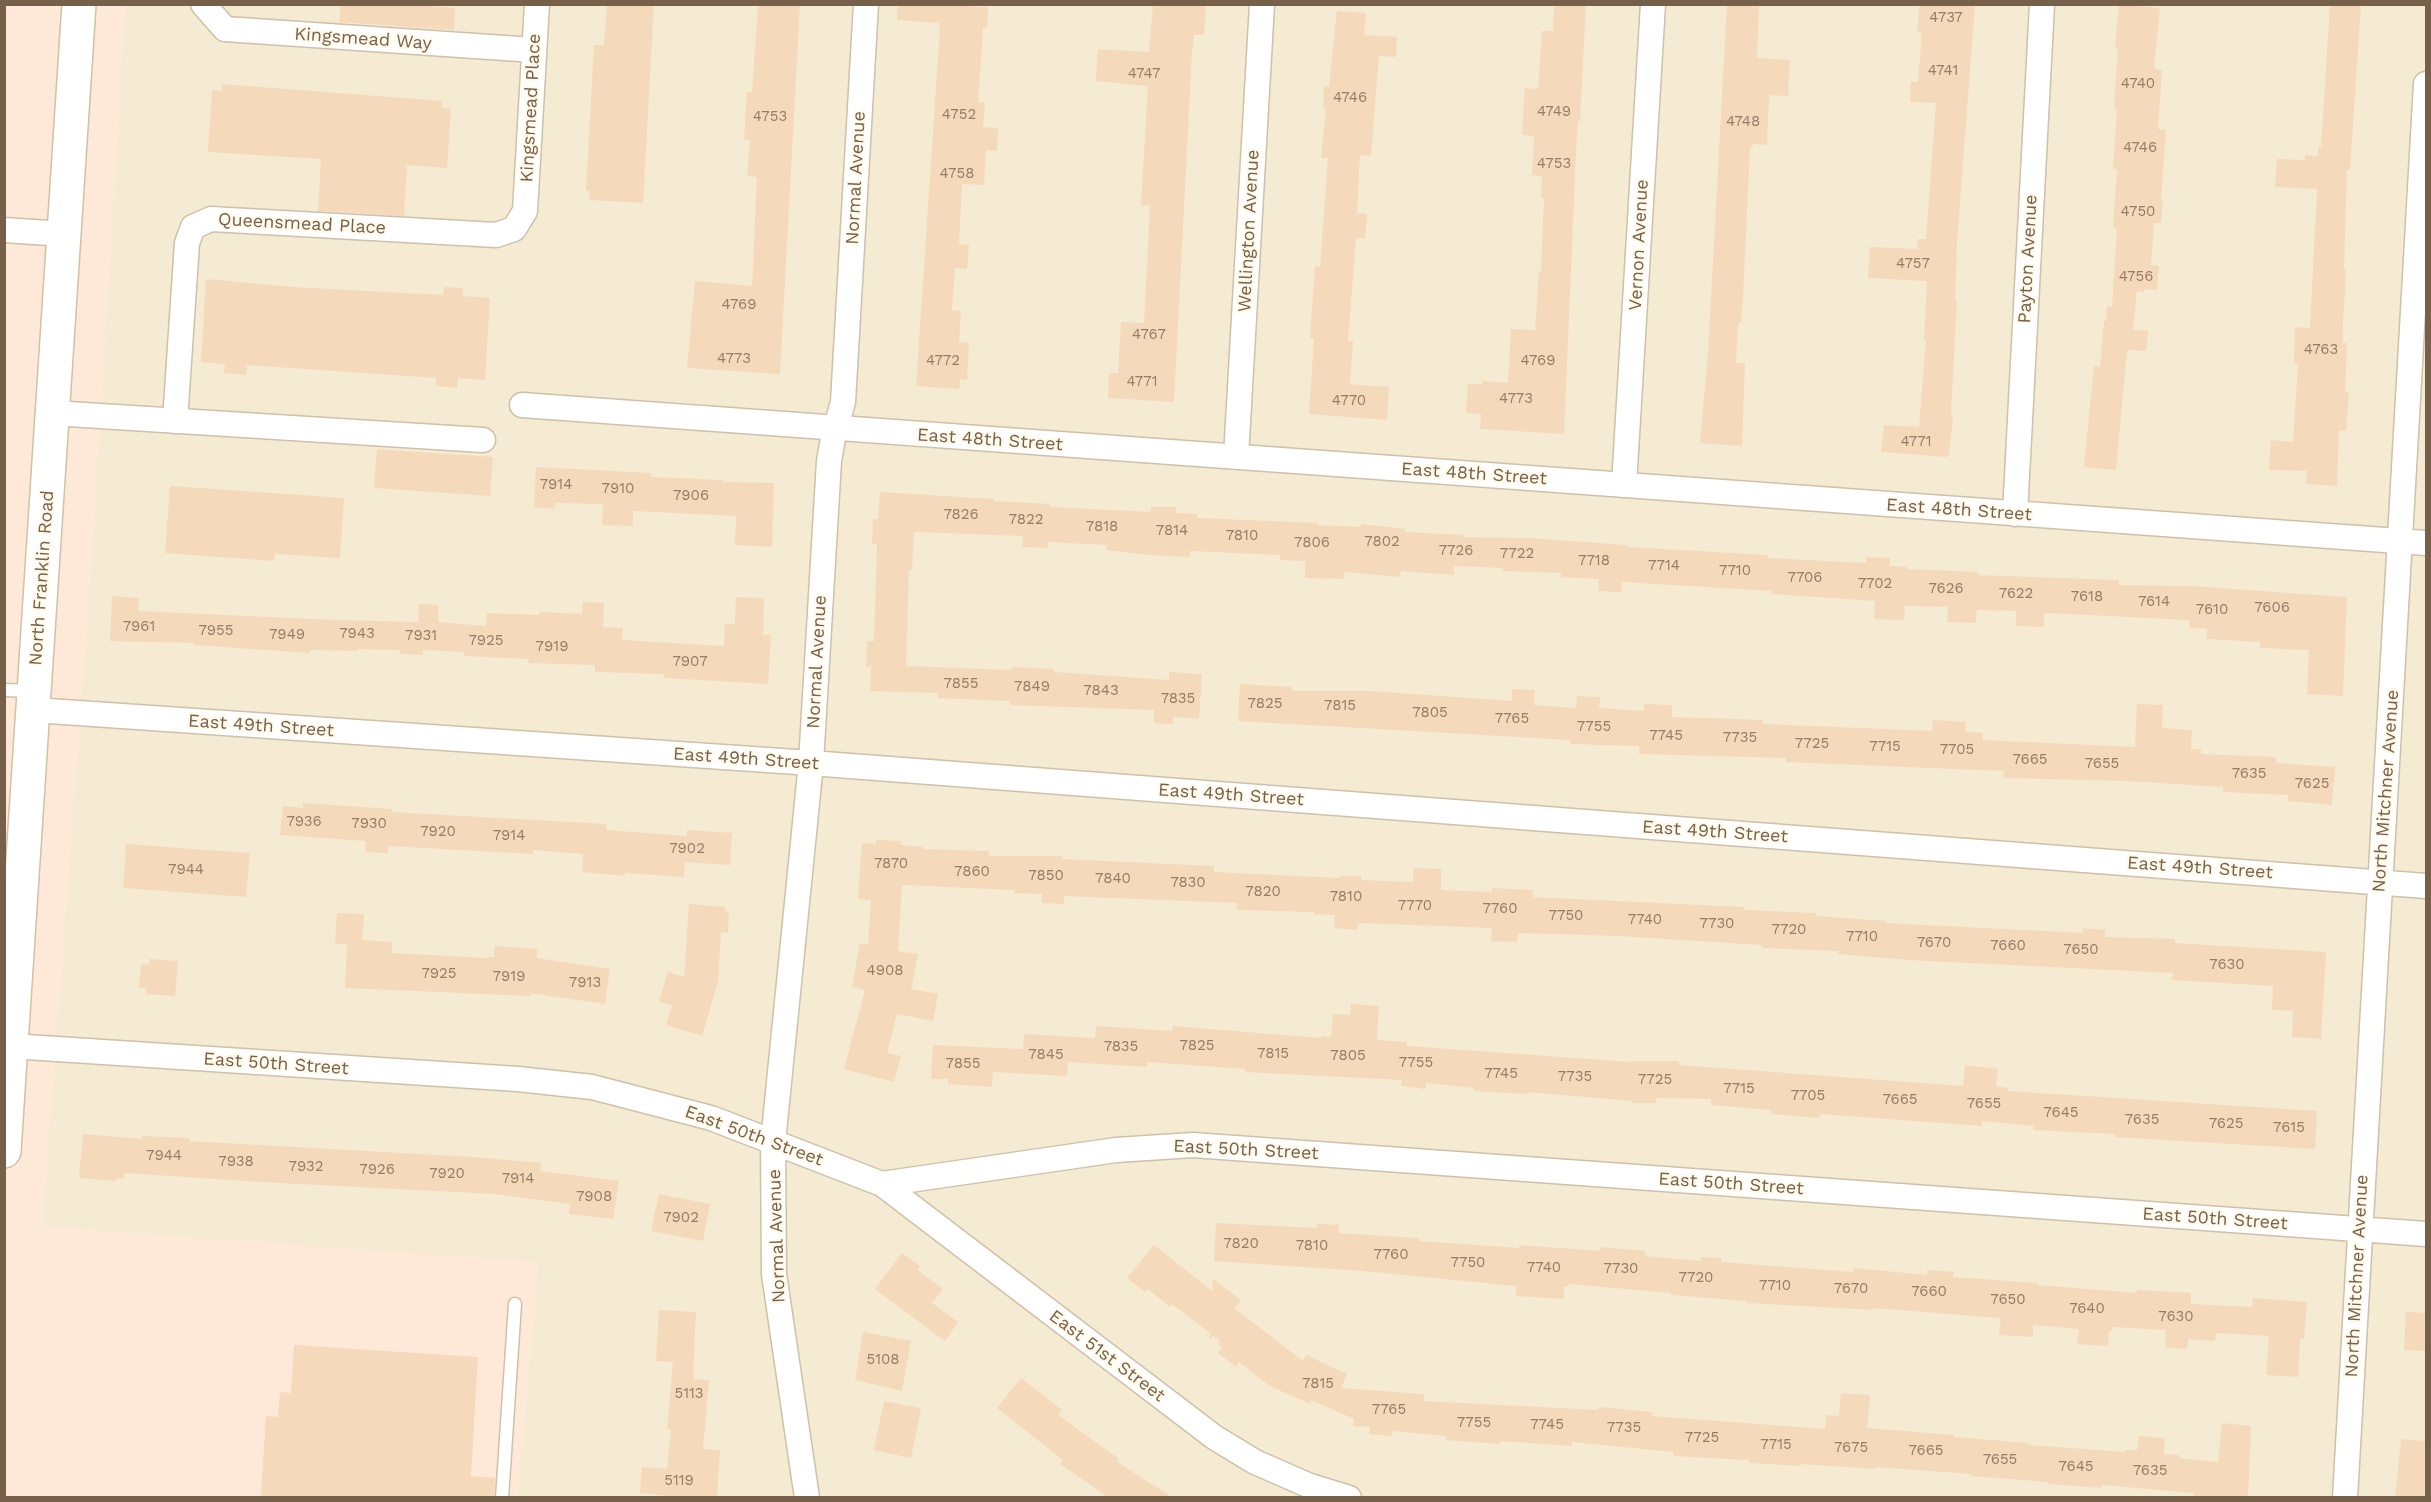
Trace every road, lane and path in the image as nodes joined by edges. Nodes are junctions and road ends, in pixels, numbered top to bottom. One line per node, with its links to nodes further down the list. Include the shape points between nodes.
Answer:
1 (79, 4): 12 (main road, North Franklin Road)
2 (203, 4): 8 (street, Kingsmead Way, via 225,29)
3 (537, 4): 8 (street, Kingsmead Place)
4 (866, 4): 16 (street, Normal Avenue, via 843,402)
5 (1262, 4): 18 (street, Wellington Avenue)
6 (1653, 4): 19 (street, Vernon Avenue)
7 (2042, 4): 20 (street, Payton Avenue)
8 (534, 50): 10 (street, Kingsmead Place)
9 (2427, 84): 21 (street, North Mitchner Avenue)
10 (525, 211): 15 (street, Queensmead Place, via 514,229 496,235 211,219 193,227 187,243)
11 (4, 230): 12 (street)
12 (64, 234): 14 (main road, North Franklin Road)
13 (522, 405): 16 (street, East 48th Street)
14 (52, 413): 15 (street); 23 (main road, North Franklin Road)
15 (174, 421): 17 (street)
16 (836, 429): 18 (street, East 48th Street); 24 (street, Normal Avenue, via 829,461)
17 (483, 440)
18 (1236, 457): 19 (street, East 48th Street)
19 (1624, 485): 20 (street, East 48th Street)
20 (2014, 514): 21 (street, East 48th Street)
21 (2402, 542): 22 (street, East 48th Street); 25 (street, North Mitchner Avenue)
22 (2427, 543)
23 (25, 697): 24 (street, East 49th Street); 27 (main road, North Franklin Road)
24 (811, 763): 25 (street, East 49th Street); 29 (street, Normal Avenue)
25 (2380, 883): 26 (street, East 49th Street); 32 (street, North Mitchner Avenue)
26 (2427, 886)
27 (11, 1046): 28 (main road, North Franklin Road); 29 (street, East 50th Street, via 567,1083 687,1110)
28 (6, 1090): 30 (main road, North Franklin Road)
29 (773, 1142): 31 (street, East 50th Street); 36 (street, Normal Avenue, via 774,1274)
30 (4, 1151)
31 (882, 1184): 32 (street, East 50th Street, via 1116,1150 1193,1145); 37 (street, East 51st Street, via 1214,1437 1255,1462 1310,1486)
32 (2360, 1230): 33 (street, East 50th Street); 38 (street, North Mitchner Avenue)
33 (2427, 1234)
34 (515, 1304): 35 (lane)
35 (502, 1497)
36 (807, 1497)
37 (1349, 1497)
38 (2345, 1497)

